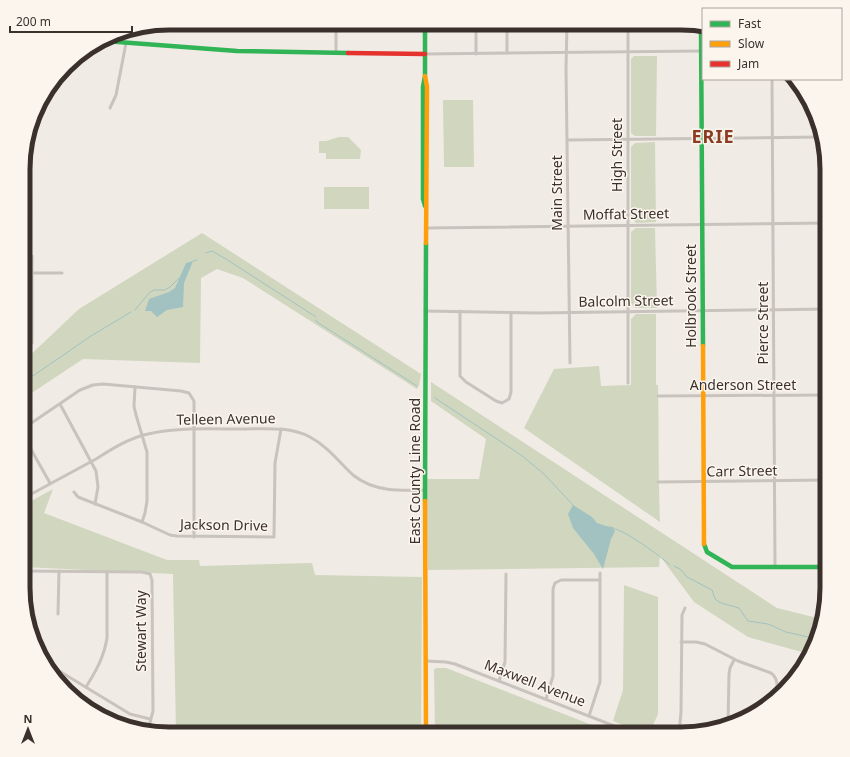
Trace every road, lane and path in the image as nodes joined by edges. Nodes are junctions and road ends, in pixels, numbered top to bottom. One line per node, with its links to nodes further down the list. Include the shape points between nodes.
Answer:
1 (336, 30): 12 (street)
2 (425, 30): 15 (street, East County Line Road)
3 (476, 30): 16 (street)
4 (506, 30): 13 (street)
5 (567, 30): 14 (street, Main Street)
6 (628, 30): 11 (street, High Street)
7 (701, 31): 10 (street, Holbrook Street)
8 (113, 42): 9 (street)
9 (126, 43): 12 (street, via 229,50); 18 (street, via 116,95)
10 (702, 51): 11 (street); 21 (street, Holbrook Street)
11 (628, 52): 14 (street); 22 (street, High Street)
12 (336, 53): 15 (street)
13 (506, 53): 14 (street); 16 (street)
14 (566, 53): 23 (street, Main Street)
15 (425, 54): 16 (street); 29 (street, East County Line Road, via 423,199 426,207)
16 (476, 54)
17 (772, 80): 19 (street, Pierce Street)
18 (110, 108)
19 (772, 137): 20 (street); 21 (street); 25 (street, Pierce Street)
20 (816, 137)
21 (701, 138): 22 (street); 27 (street, Holbrook Street)
22 (628, 139): 23 (street); 26 (street, High Street)
23 (568, 140): 28 (street, Main Street)
24 (820, 223): 25 (street, Moffat Street)
25 (773, 224): 27 (street, Moffat Street); 33 (street, Pierce Street)
26 (628, 225): 27 (street, Moffat Street); 28 (street, Moffat Street); 38 (street, High Street)
27 (701, 225): 35 (street, Holbrook Street)
28 (568, 226): 29 (street, Moffat Street); 39 (street, Main Street)
29 (426, 228): 36 (street, East County Line Road)
30 (30, 256): 31 (street)
31 (32, 273): 32 (street); 41 (street)
32 (62, 273)
33 (774, 309): 34 (street, Balcolm Street); 35 (street, Balcolm Street); 45 (street, Pierce Street)
34 (820, 309)
35 (702, 310): 38 (street, Balcolm Street); 48 (street, Holbrook Street)
36 (425, 311): 37 (street, Balcolm Street); 61 (street, East County Line Road)
37 (460, 311): 40 (street, Balcolm Street); 40 (street, via 460,376 502,403 509,399 511,392)
38 (628, 311): 39 (street, Balcolm Street); 43 (street, High Street)
39 (569, 312): 40 (street, Balcolm Street); 42 (street, Main Street)
40 (512, 313)
41 (30, 343)
42 (570, 363)
43 (628, 382)
44 (135, 387): 49 (street, via 93,385 80,390); 52 (street, via 189,393 194,401); 53 (street, via 134,406)
45 (774, 395): 46 (street, Anderson Street); 48 (street, Anderson Street); 57 (street, Pierce Street)
46 (820, 395)
47 (658, 396): 48 (street, Anderson Street)
48 (703, 396): 59 (street, Holbrook Street)
49 (60, 404): 50 (street); 55 (street)
50 (30, 424)
51 (281, 429): 52 (street, Telleen Avenue); 61 (street, Telleen Avenue, via 301,433 321,444 354,476 366,483 389,490); 66 (street, Jackson Drive, via 275,463 274,537)
52 (194, 430): 53 (street, Telleen Avenue, via 162,431); 66 (street)
53 (142, 435): 55 (street, Telleen Avenue); 65 (street, via 147,452 147,501)
54 (30, 448): 60 (street)
55 (92, 461): 60 (street, Telleen Avenue); 64 (street, via 98,479)
56 (820, 480): 57 (street, Carr Street)
57 (775, 481): 59 (street, Carr Street); 67 (street, Pierce Street)
58 (658, 482): 59 (street, Carr Street)
59 (703, 482): 67 (street, Holbrook Street, via 704,546 707,552 732,567)
60 (50, 483): 63 (street, Telleen Avenue)
61 (426, 490): 79 (street, East County Line Road)
62 (74, 492): 64 (street, Jackson Drive, via 78,497)
63 (30, 495)
64 (95, 504): 65 (street, Jackson Drive)
65 (142, 522): 66 (street, Jackson Drive, via 170,535)
66 (194, 537)
67 (775, 567): 68 (street)
68 (820, 567)
69 (30, 571): 70 (street, Stewart Way)
70 (59, 571): 71 (street, Stewart Way); 76 (street)
71 (107, 572): 82 (street, via 107,638 98,668); 87 (street, Stewart Way, via 142,572 150,574 152,580 153,710)
72 (600, 573): 74 (street)
73 (506, 574): 81 (street, via 505,662)
74 (600, 580): 84 (street, via 561,580 555,583 553,676); 85 (street, via 600,682)
75 (685, 608): 77 (street, via 682,616)
76 (58, 614)
77 (682, 642): 78 (street, via 705,644); 91 (street)
78 (734, 660): 83 (street, via 774,676); 86 (street, via 729,674)
79 (426, 661): 81 (street, Maxwell Avenue, via 455,664); 89 (street, East County Line Road)
80 (56, 669): 82 (street)
81 (499, 681): 84 (street, Maxwell Avenue)
82 (86, 687): 87 (street, via 130,714)
83 (777, 688)
84 (546, 699): 85 (street, Maxwell Avenue)
85 (589, 716): 90 (street, Maxwell Avenue)
86 (728, 718)
87 (150, 719): 88 (street)
88 (149, 726)
89 (426, 727)
90 (616, 727)
91 (679, 727)

